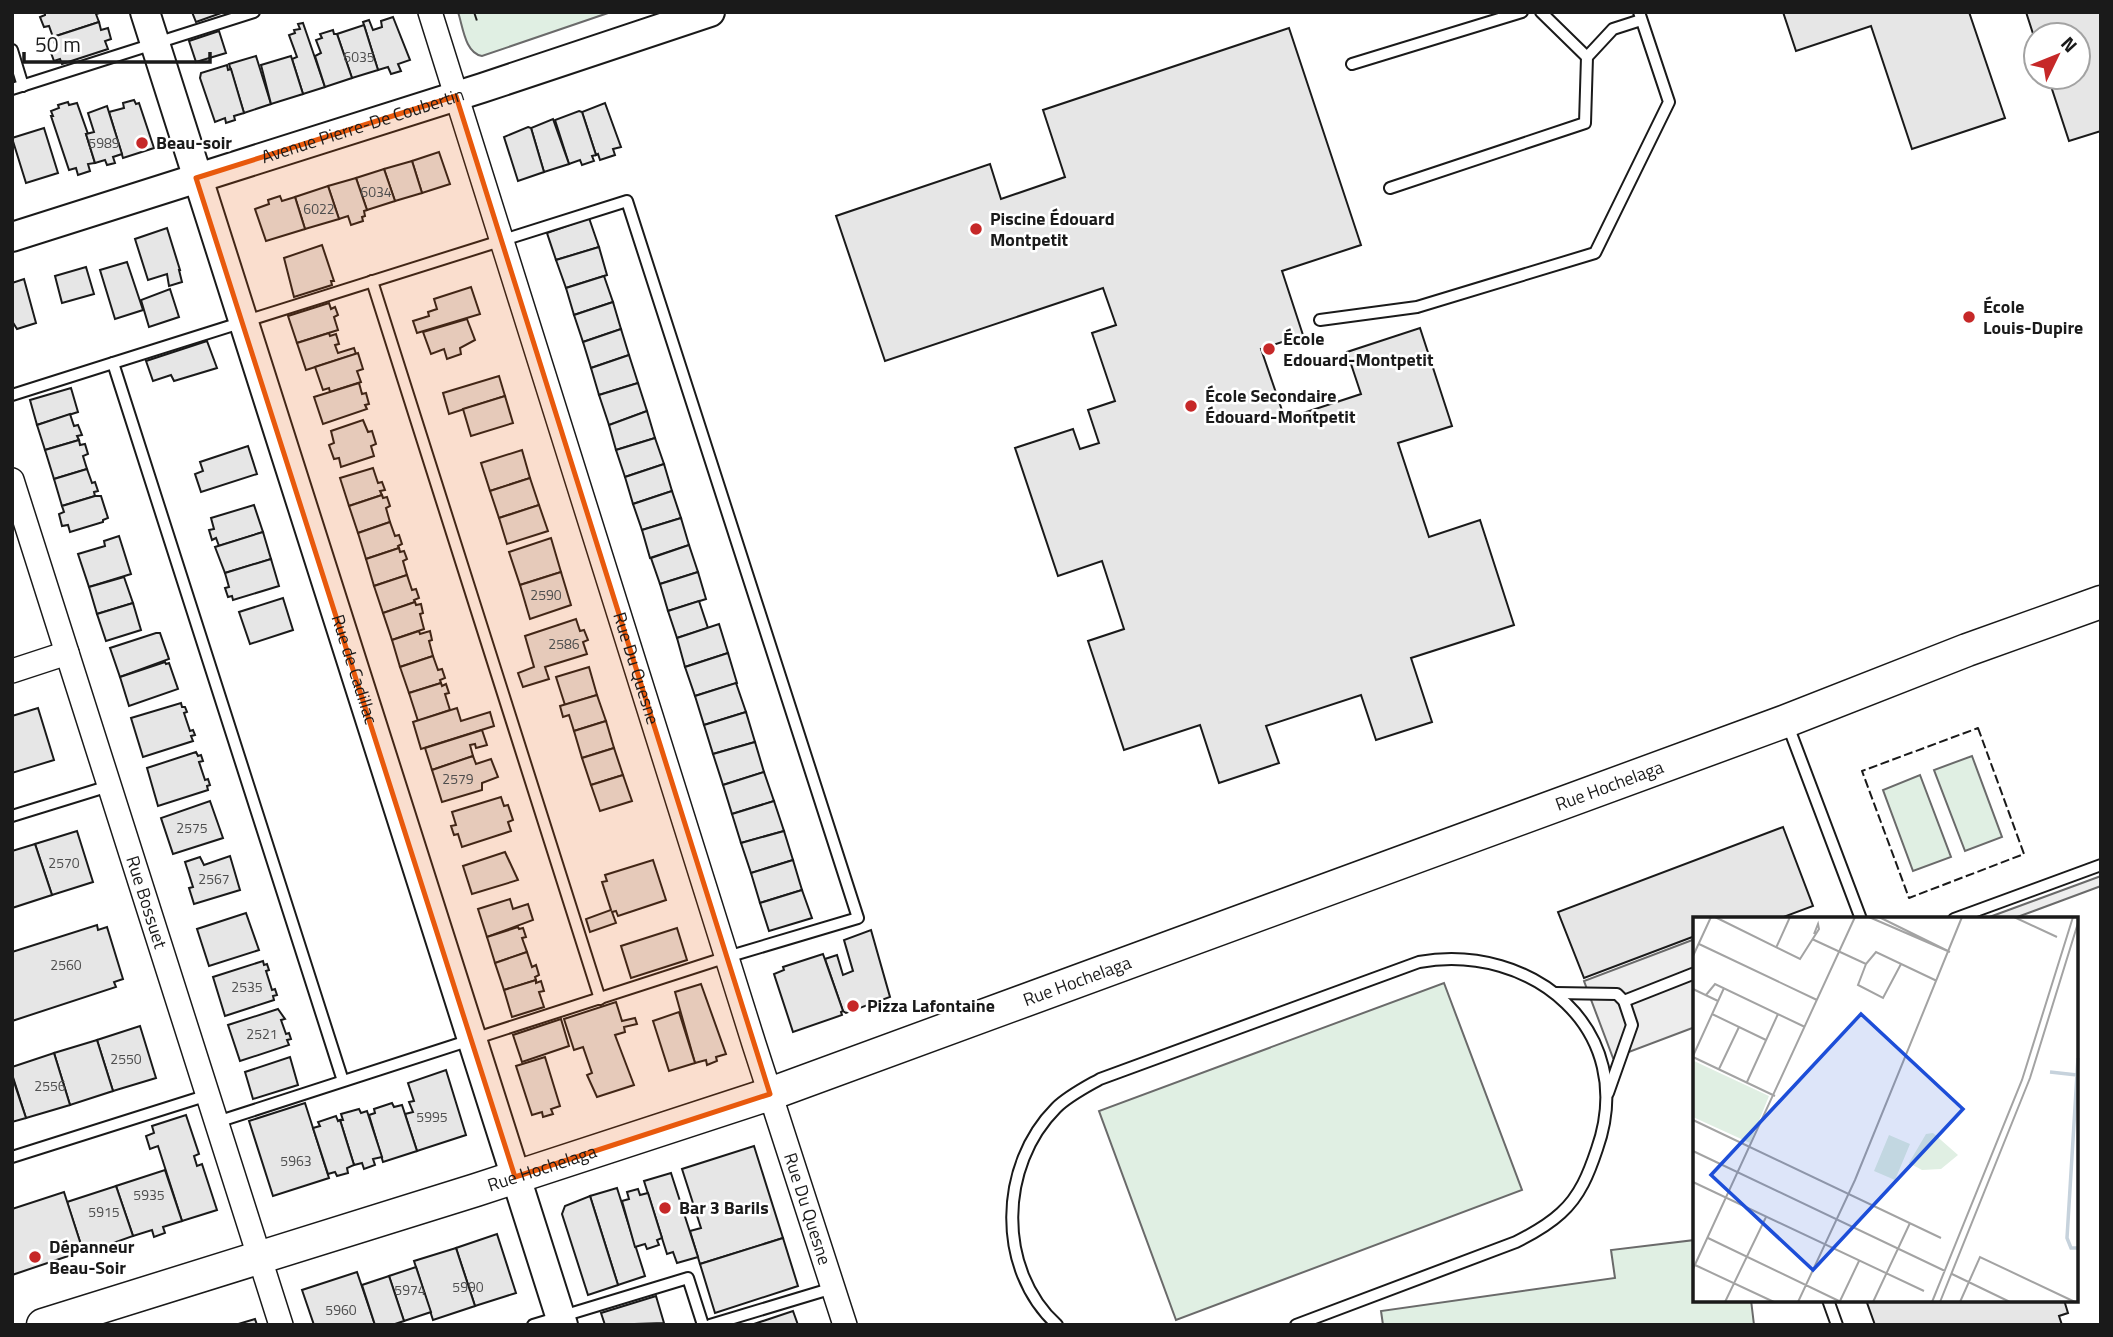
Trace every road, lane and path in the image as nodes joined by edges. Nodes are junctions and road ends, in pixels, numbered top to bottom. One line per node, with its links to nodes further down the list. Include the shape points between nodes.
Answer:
1 (145, 12): 8 (street, Rue de Cadillac)
2 (254, 12): 8 (lane)
3 (430, 12): 13 (street, Rue Du Quesne)
4 (710, 12): 13 (street, Avenue Pierre-De Coubertin)
5 (1522, 12): 11 (lane)
6 (1541, 12): 10 (lane)
7 (1640, 16): 10 (lane, via 1614,29); 19 (lane, via 1669,102 1595,253 1417,307)
8 (154, 43): 12 (lane); 14 (street, Rue de Cadillac)
9 (12, 50): 12 (lane)
10 (1587, 57): 15 (lane, via 1585,123)
11 (1352, 64)
12 (18, 87)
13 (456, 96): 14 (street, Avenue Pierre-De Coubertin); 17 (street, Rue Du Quesne)
14 (196, 178): 16 (street, Avenue Pierre-De Coubertin); 20 (street, Rue de Cadillac)
15 (1390, 188)
16 (12, 237)
17 (501, 240): 18 (lane); 33 (street, Rue Du Quesne); 33 (lane, via 627,201 858,918)
18 (372, 281): 20 (lane); 36 (lane)
19 (1320, 320)
20 (242, 323): 21 (lane); 38 (street, Rue de Cadillac)
21 (113, 363): 22 (lane); 39 (lane)
22 (12, 395)
23 (12, 480): 25 (street, Rue Bossuet)
24 (2101, 601): 27 (main road, Rue Hochelaga)
25 (67, 653): 26 (street); 28 (street, Rue Bossuet)
26 (12, 671)
27 (1786, 721): 31 (lane); 40 (main road, Rue Hochelaga)
28 (110, 786): 29 (lane); 41 (street, Rue Bossuet)
29 (12, 816)
30 (2101, 865): 32 (lane)
31 (1860, 917)
32 (1959, 917)
33 (727, 957): 36 (lane); 40 (street, Rue Du Quesne)
34 (1693, 974): 37 (lane)
35 (1555, 993): 37 (lane, via 1617,995); 42 (lane, via 1587,1028 1600,1054); 56 (lane, via 1489,962 1441,958 1419,962 1100,1079 1078,1092 1057,1106 1027,1147 1012,1198 1012,1225 1024,1276)
36 (600, 999): 38 (lane)
37 (1624, 1001): 42 (lane, via 1632,1025)
38 (471, 1040): 39 (lane); 45 (street, Rue de Cadillac)
39 (343, 1081): 43 (lane)
40 (770, 1094): 45 (main road, Rue Hochelaga); 47 (street, Rue Du Quesne)
41 (208, 1095): 43 (street, Rue Bossuet); 44 (lane)
42 (1606, 1101): 57 (lane, via 1602,1136 1580,1191 1541,1229)
43 (216, 1122): 46 (street, Rue Bossuet)
44 (12, 1157)
45 (515, 1177): 46 (main road, Rue Hochelaga); 49 (street, Rue de Cadillac)
46 (260, 1258): 50 (main road, Rue Hochelaga); 51 (street, Rue Bossuet)
47 (833, 1288): 54 (lane); 55 (street, Rue Du Quesne)
48 (1829, 1302): 58 (lane)
49 (561, 1320): 52 (lane); 53 (lane, via 688,1278)
50 (43, 1325)
51 (281, 1325)
52 (533, 1325)
53 (703, 1325)
54 (710, 1325)
55 (845, 1325)
56 (1056, 1325)
57 (1296, 1325)
58 (1837, 1325)

